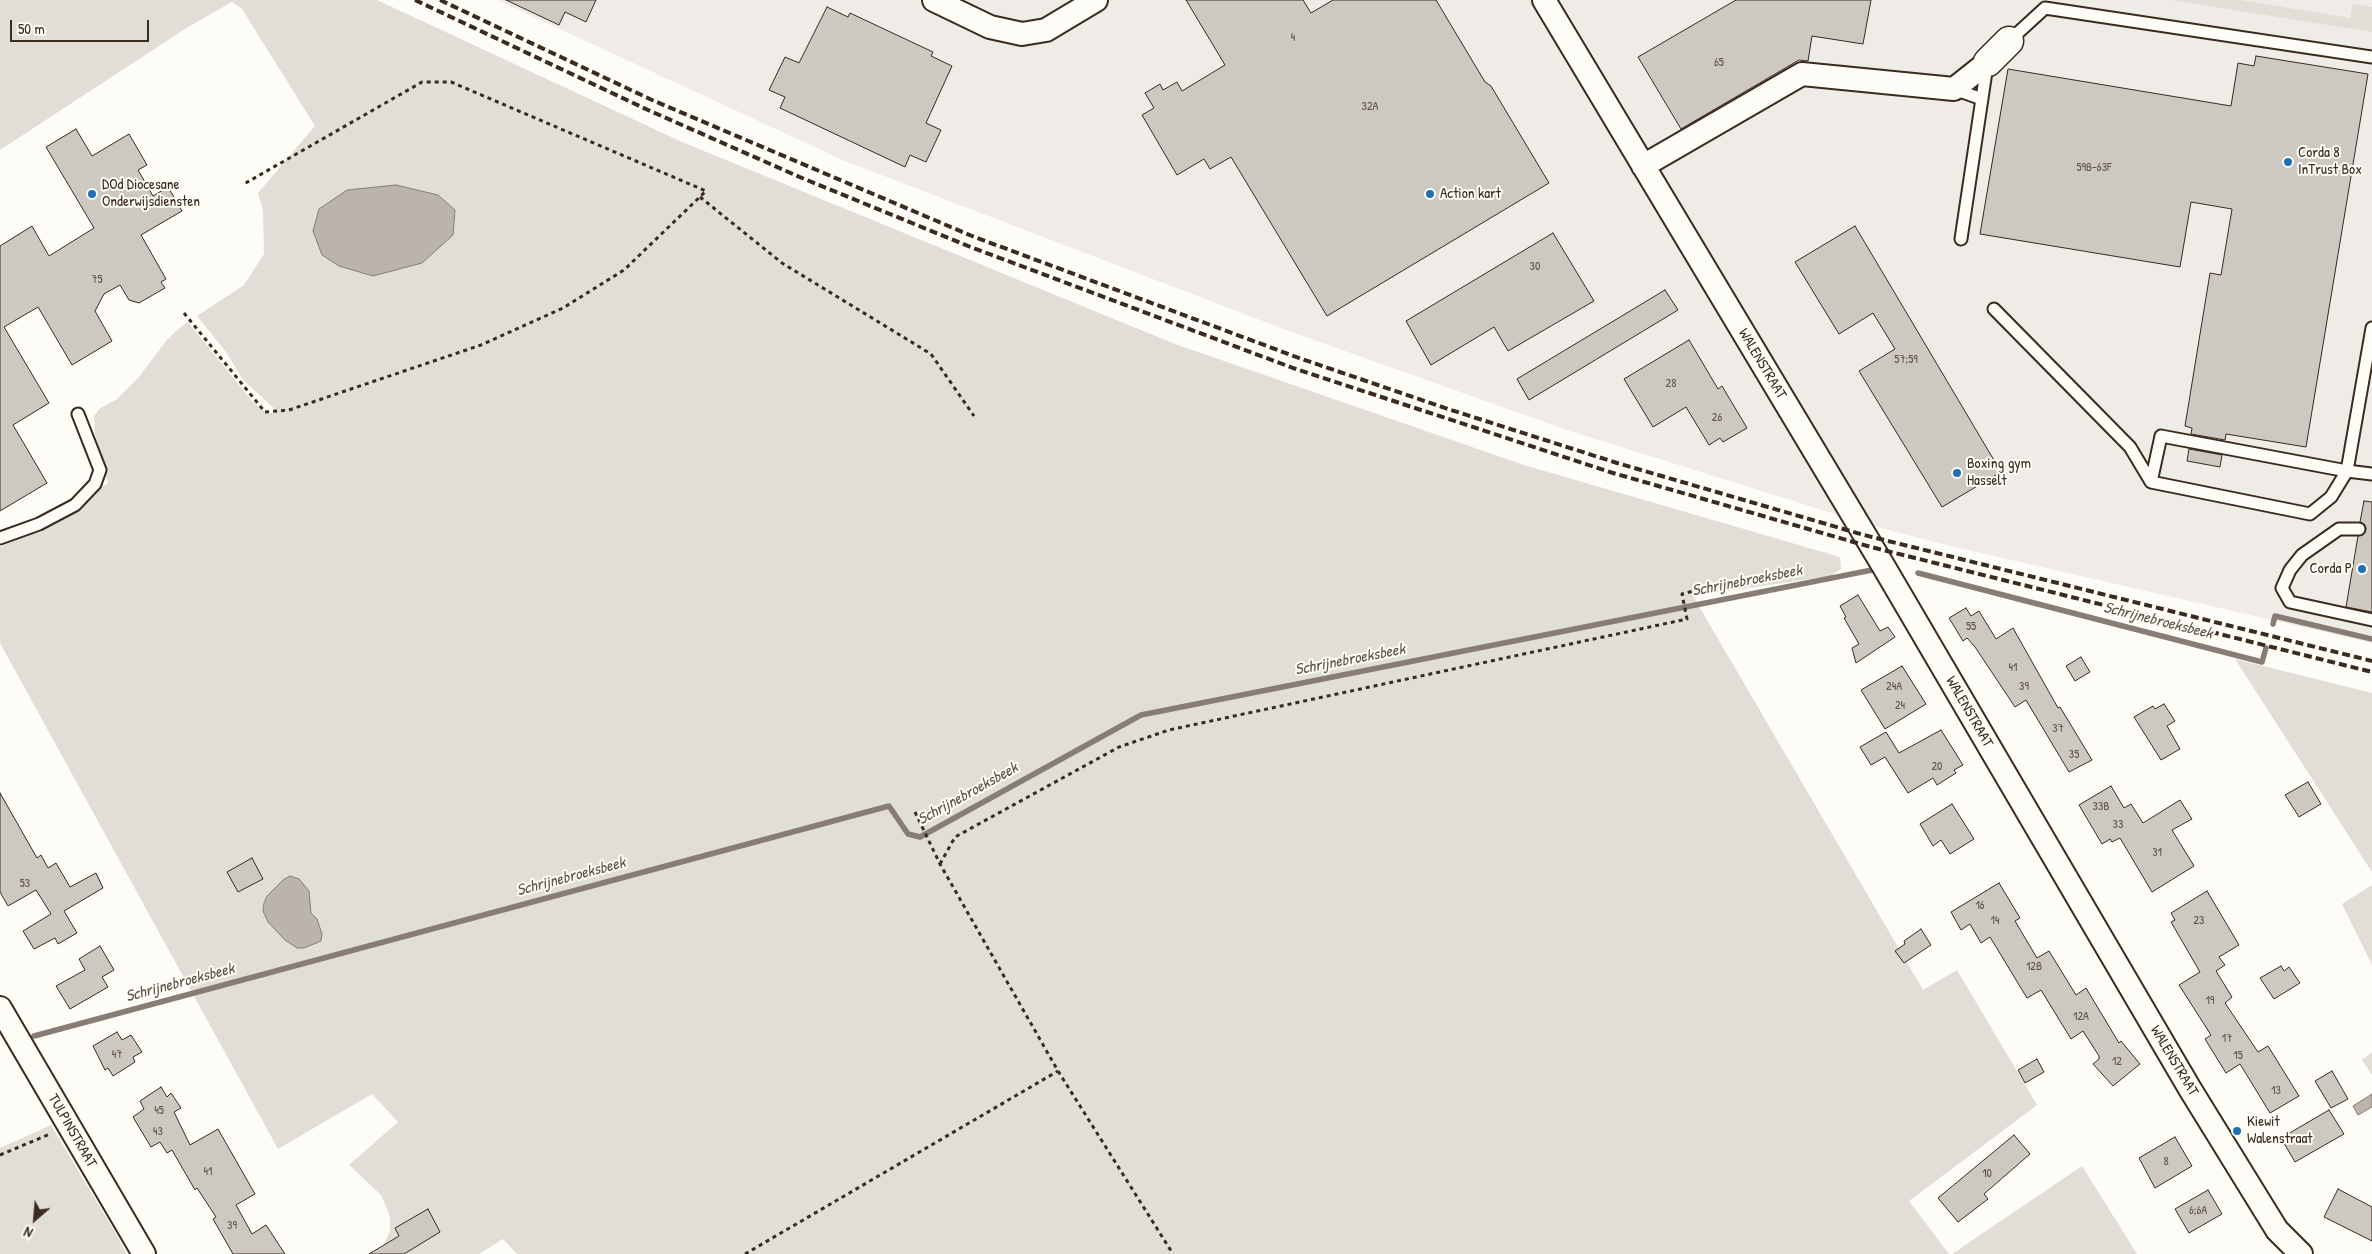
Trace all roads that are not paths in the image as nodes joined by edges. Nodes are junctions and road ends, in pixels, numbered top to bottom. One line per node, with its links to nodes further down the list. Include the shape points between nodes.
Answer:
1 (934, 0): 2 (street, via 990,27 1022,34 1046,30)
2 (1096, 0)
3 (1544, 0): 9 (street, WALENSTRAAT)
4 (2009, 41): 5 (lane, via 2045,8); 6 (street)
5 (2372, 57)
6 (1988, 62): 7 (street); 8 (lane)
7 (1954, 90): 8 (lane); 9 (street, via 1802,74)
8 (1982, 99): 10 (lane)
9 (1643, 166): 23 (street, WALENSTRAAT, via 1889,576 2190,1089 2277,1230)
10 (1961, 239)
11 (1994, 309): 17 (lane, via 2130,447)
12 (2372, 328): 13 (lane)
13 (2367, 392): 15 (lane)
14 (78, 414): 19 (lane, via 100,470 95,484 75,505 39,524)
15 (2347, 471): 16 (lane); 17 (lane, via 2331,497 2310,514); 17 (lane, via 2161,436)
16 (2372, 474)
17 (2151, 482)
18 (2359, 529): 20 (lane, via 2339,529 2302,555 2282,588 2290,602)
19 (0, 538)
20 (2372, 620)
21 (0, 1008): 22 (street, TULPINSTRAAT)
22 (144, 1254)
23 (2301, 1254)

